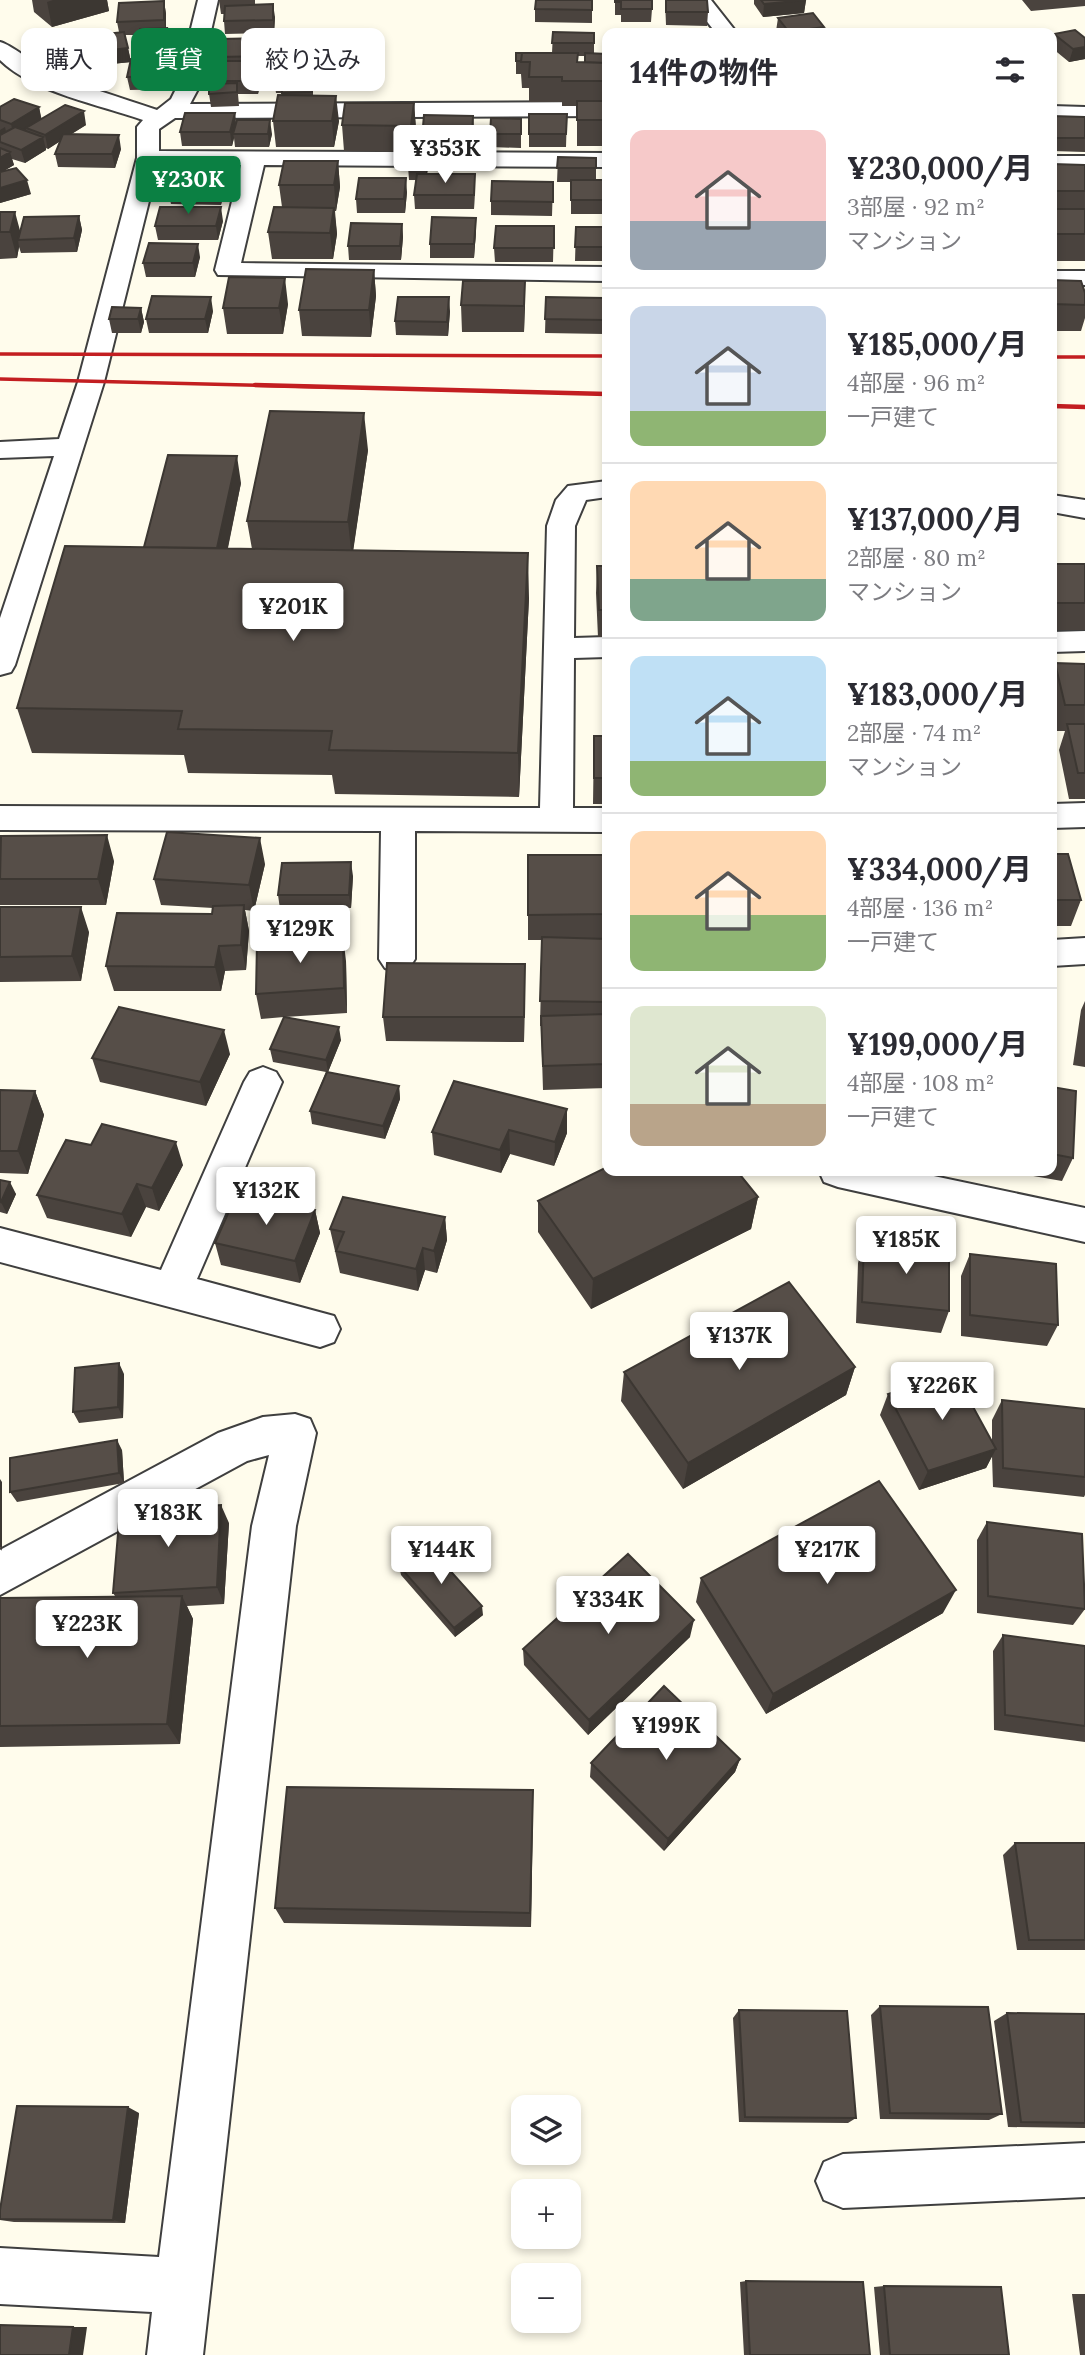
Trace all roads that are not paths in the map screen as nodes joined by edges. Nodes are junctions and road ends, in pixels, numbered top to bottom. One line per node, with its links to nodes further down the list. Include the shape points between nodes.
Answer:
1 (208, 0): 8 (street, via 187,89 180,103)
2 (701, 0): 3 (street)
3 (723, 28)
4 (0, 48): 8 (street, via 32,73)
5 (602, 109): 8 (street)
6 (1057, 113): 7 (street)
7 (1085, 114)
8 (164, 115): 9 (street, via 148,127)
9 (148, 158): 10 (street); 17 (street, via 91,382)
10 (254, 159): 11 (street); 14 (street, via 227,270)
11 (602, 160)
12 (1057, 163): 13 (street)
13 (1085, 163)
14 (602, 274)
15 (1057, 278): 16 (street)
16 (1085, 278)
17 (69, 447): 18 (street); 26 (street)
18 (0, 450)
19 (602, 490): 25 (street, via 578,492 564,516)
20 (1057, 506): 21 (street)
21 (1085, 509)
22 (1085, 641): 23 (street)
23 (1057, 642)
24 (602, 647): 25 (street)
25 (559, 648): 31 (street)
26 (0, 665)
27 (1085, 815): 28 (street)
28 (1057, 816)
29 (0, 818): 30 (street)
30 (398, 818): 31 (street); 35 (street)
31 (556, 819): 32 (street)
32 (602, 820)
33 (1085, 951): 34 (street)
34 (1057, 953)
35 (397, 959)
36 (262, 1082): 40 (street)
37 (861, 1176): 38 (street)
38 (1085, 1225)
39 (0, 1245): 40 (street)
40 (172, 1290): 41 (street)
41 (320, 1329)
42 (0, 1574): 46 (street, via 233,1447 263,1436 295,1433 274,1526)
43 (1085, 2170): 44 (street)
44 (843, 2181)
45 (0, 2276): 46 (street)
46 (183, 2286): 47 (street)
47 (175, 2355)

